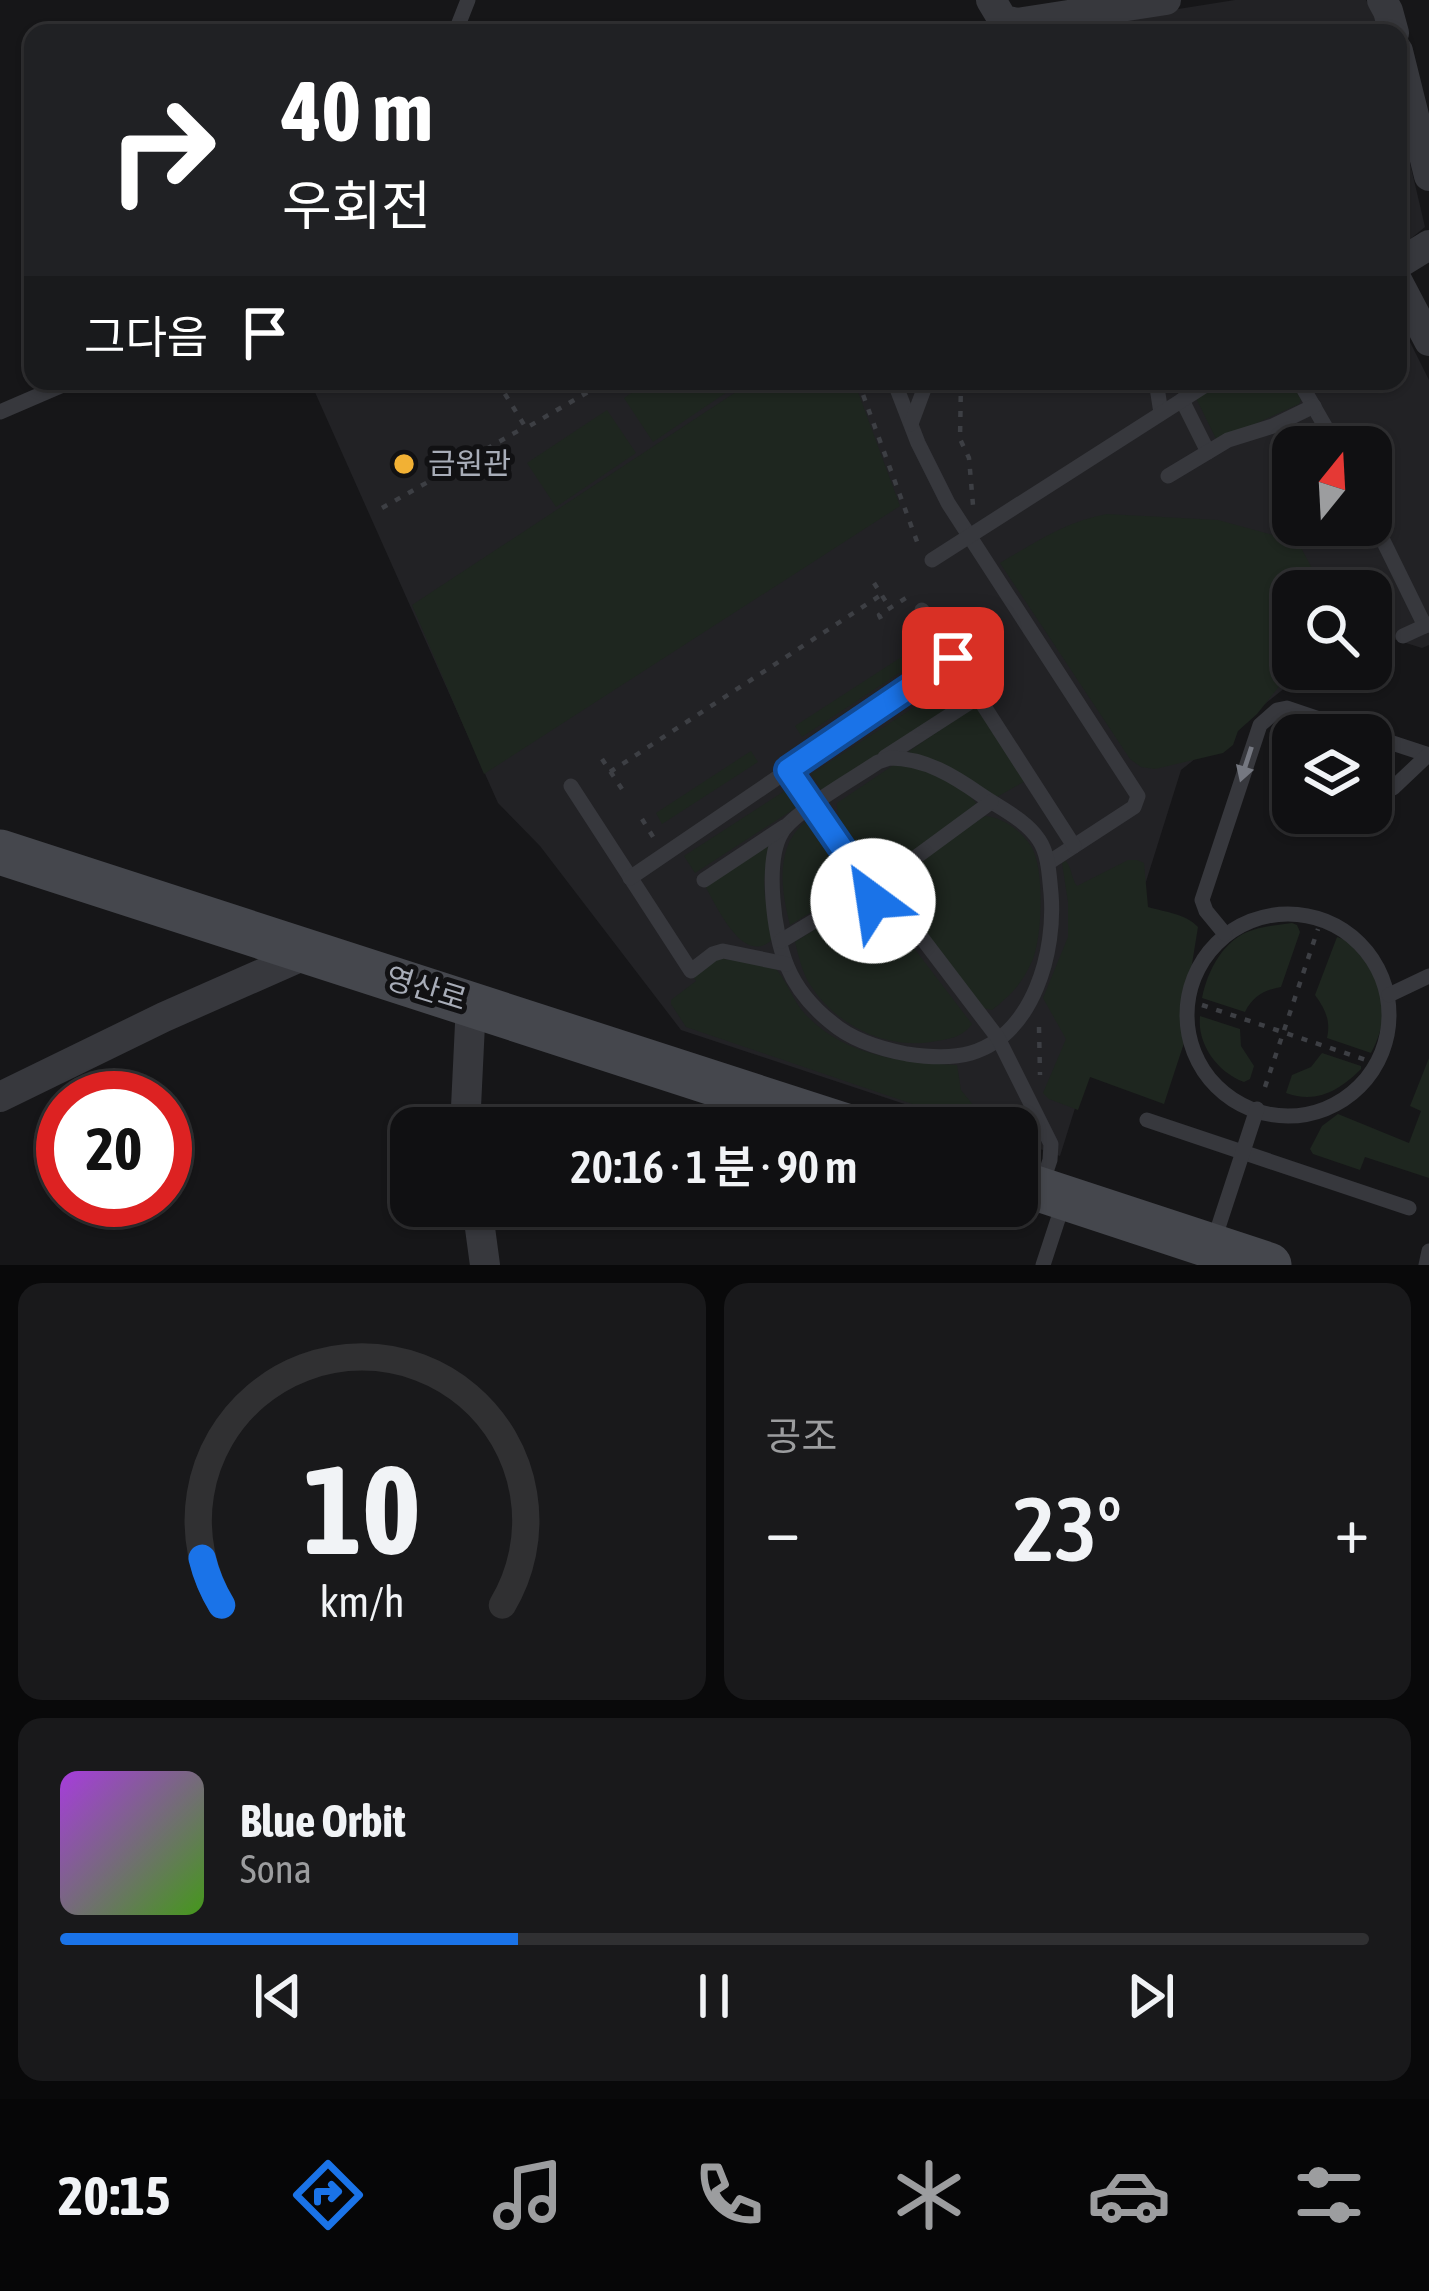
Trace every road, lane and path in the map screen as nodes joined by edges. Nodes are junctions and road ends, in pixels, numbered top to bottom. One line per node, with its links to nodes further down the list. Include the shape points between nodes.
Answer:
1 (991, 0): 2 (street, via 1003,20 1017,23)
2 (1166, 0)
3 (1407, 87): 4 (street)
4 (1429, 176)
5 (1407, 299): 6 (street)
6 (1429, 341)
7 (51, 390): 19 (lane)
8 (500, 390): 23 (path)
9 (592, 390): 23 (path)
10 (862, 390): 29 (path)
11 (898, 390): 21 (lane)
12 (924, 390): 21 (lane)
13 (961, 390): 27 (path)
14 (1157, 390): 20 (lane)
15 (1198, 390): 17 (lane)
16 (1304, 390): 18 (lane)
17 (1182, 400): 20 (lane); 24 (lane)
18 (1314, 406): 22 (lane); 24 (lane)
19 (0, 412)
20 (1160, 413): 27 (lane)
21 (911, 424): 27 (lane)
22 (1325, 426)
23 (525, 428): 26 (path)
24 (1208, 452): 25 (lane)
25 (1168, 476)
26 (382, 508)
27 (972, 534): 29 (lane); 55 (lane, via 1138,796 1135,807)
28 (1386, 546): 36 (lane)
29 (927, 557)
30 (874, 583): 31 (path)
31 (881, 595): 33 (path); 39 (path)
32 (908, 596): 33 (path)
33 (890, 608): 35 (path)
34 (922, 610): 38 (lane)
35 (880, 619)
36 (1427, 625): 37 (lane)
37 (1403, 636)
38 (953, 658): 40 (lane); 47 (lane)
39 (731, 693): 41 (path); 48 (path)
40 (978, 697): 46 (lane); 55 (lane)
41 (738, 704)
42 (1299, 714): 64 (lane, one-way to 64, via 1277,710 1257,731 1202,900)
43 (1392, 743): 44 (lane)
44 (1429, 755): 50 (lane)
45 (602, 759): 48 (path)
46 (878, 762): 52 (lane, via 916,761); 53 (lane)
47 (788, 770): 53 (lane); 59 (lane)
48 (610, 772): 51 (path)
49 (571, 786): 59 (lane)
50 (1392, 787)
51 (622, 789)
52 (991, 802): 57 (lane, via 1036,834); 58 (lane)
53 (812, 806): 54 (lane); 61 (lane)
54 (786, 825): 60 (lane); 65 (lane, via 772,884)
55 (1074, 846): 57 (lane)
56 (0, 852): 66 (main road, 영산로)
57 (1048, 863): 73 (lane, via 1053,911 1043,973 1028,1006)
58 (892, 874): 61 (lane, via 877,865); 62 (lane)
59 (630, 878): 67 (lane, via 691,971 723,951)
60 (704, 880)
61 (861, 884): 62 (lane, via 873,901); 65 (lane)
62 (890, 896): 73 (lane)
63 (1318, 929): 72 (path)
64 (1225, 934): 69 (lane, via 1258,918 1323,920 1375,962); 79 (lane, via 1190,985 1189,1034 1219,1091)
65 (781, 941): 67 (lane)
66 (310, 953): 70 (main road, 영산로); 76 (street)
67 (786, 964): 73 (lane, via 833,1025 873,1045 953,1056)
68 (1429, 976): 69 (lane)
69 (1389, 995): 79 (lane, via 1386,1043 1359,1088 1302,1118)
70 (471, 1003): 77 (street); 78 (main road, 영산로)
71 (1202, 1004): 72 (path)
72 (1284, 1032): 74 (path); 75 (path)
73 (998, 1038): 82 (lane, via 1051,1144)
74 (1366, 1060)
75 (1265, 1087)
76 (0, 1097)
77 (466, 1107)
78 (788, 1107)
79 (1257, 1109): 81 (lane)
80 (1147, 1120): 81 (lane)
81 (1243, 1153): 83 (lane); 85 (lane)
82 (1040, 1190): 85 (main road); 88 (lane)
83 (1409, 1208)
84 (480, 1227): 87 (street)
85 (1211, 1246): 89 (main road)
86 (1429, 1251): 90 (lane)
87 (485, 1265)
88 (1043, 1265)
89 (1269, 1265)
90 (1426, 1265)

